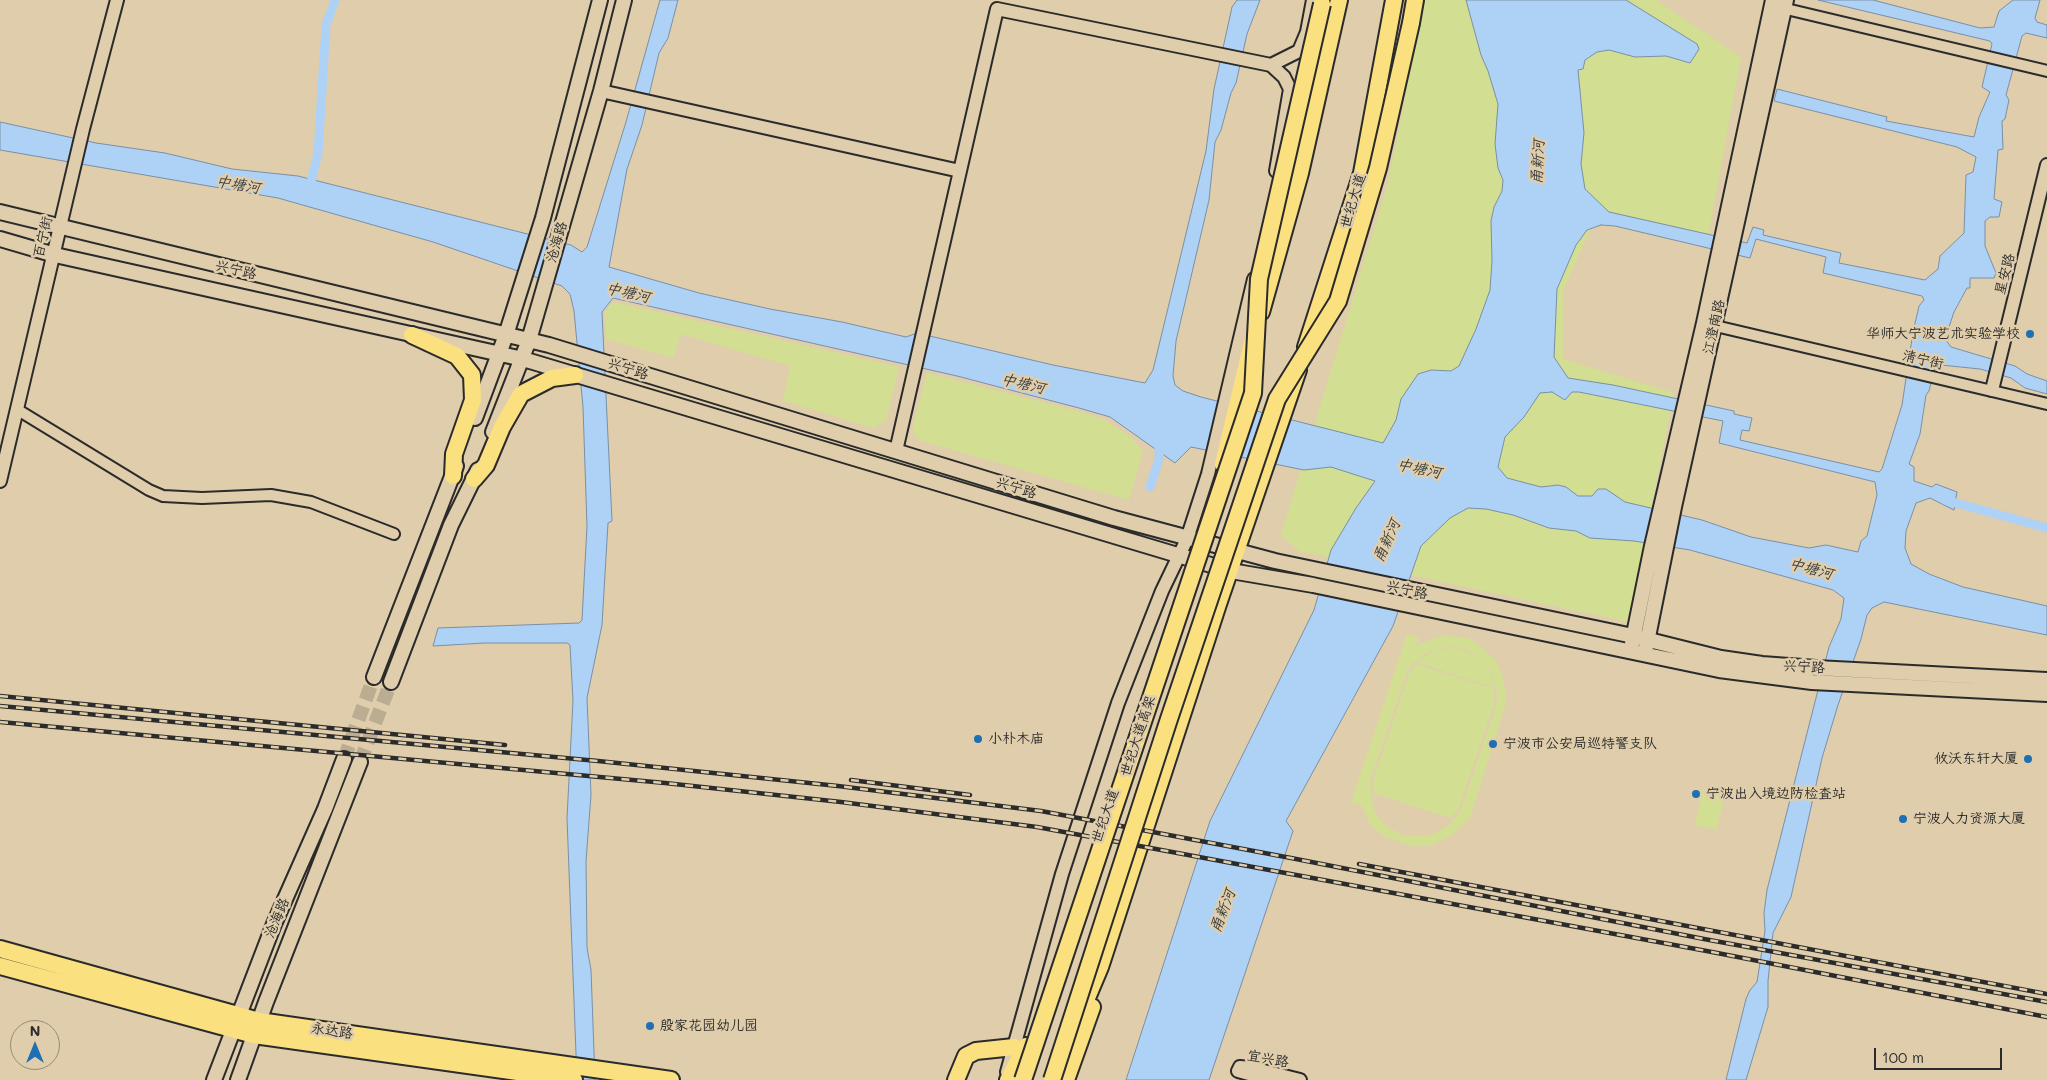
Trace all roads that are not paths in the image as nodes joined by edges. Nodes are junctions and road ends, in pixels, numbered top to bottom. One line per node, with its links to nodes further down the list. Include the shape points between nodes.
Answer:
1 (117, 0): 15 (street, 百宁街)
2 (600, 0): 20 (main road, 沧海路, via 536,240)
3 (624, 0): 11 (main road, 沧海路)
4 (1338, 0): 35 (main road, 世纪大道, via 1300,173 1242,380 1222,466)
5 (1394, 0): 26 (main road, 世纪大道, via 1362,173)
6 (1414, 0): 26 (main road, bridge, via 1378,168 1338,301)
7 (1319, 1): 9 (street, via 1299,51); 62 (main road, 世纪大道高架, bridge, via 1259,280 1253,393)
8 (1779, 3): 10 (street); 18 (main road, 江澄南路)
9 (1271, 64): 13 (street, via 997,9); 35 (street, via 1290,89 1289,103 1263,240)
10 (2047, 71)
11 (601, 91): 13 (street); 21 (main road, 沧海路)
12 (2047, 165): 25 (street, 星安路)
13 (960, 172): 29 (street)
14 (0, 212): 15 (main road, 兴宁路)
15 (61, 228): 17 (street, 百宁街); 20 (main road, 兴宁路)
16 (0, 239): 17 (main road, 兴宁路)
17 (55, 255): 19 (main road, 兴宁路); 28 (street, 百宁街)
18 (1710, 324): 25 (street, 清宁街); 33 (main road, 江澄南路)
19 (412, 335): 22 (main road, 兴宁路); 30 (main road, 沧海路, via 457,356 472,374 473,400 454,454)
20 (506, 335): 21 (main road, 兴宁路); 22 (main road, 沧海路)
21 (529, 340): 23 (main road, 沧海路); 29 (main road, 兴宁路)
22 (500, 354): 23 (main road, 兴宁路); 30 (main road, 沧海路)
23 (522, 359): 24 (main road, 兴宁路); 31 (main road, 沧海路)
24 (575, 375): 31 (main road, 沧海路, via 552,378 521,394 486,465); 37 (main road, 兴宁路)
25 (1992, 390): 27 (street, 清宁街)
26 (1283, 398): 36 (main road); 63 (main road, 世纪大道高架, bridge, via 1172,710)
27 (2047, 404)
28 (18, 410): 32 (street, 百宁街); 34 (street, via 163,496 271,495 311,502)
29 (896, 450): 35 (main road, 兴宁路)
30 (453, 476): 42 (main road, 沧海路)
31 (474, 479): 44 (main road, 沧海路, via 451,525)
32 (0, 481)
33 (1668, 505): 39 (main road, 江澄南路, via 1652,546); 40 (main road, 江澄南路, via 1665,554)
34 (394, 534)
35 (1192, 540): 36 (main road, 兴宁路); 37 (main road, 世纪大道)
36 (1237, 552): 38 (main road); 39 (main road, 兴宁路, via 1413,592)
37 (1185, 558): 38 (main road, 兴宁路); 54 (main road, 世纪大道); 54 (street, via 1162,591 1118,703 1062,874)
38 (1231, 571): 41 (main road, 兴宁路); 50 (main road)
39 (1633, 636): 40 (main road, 兴宁路); 41 (main road, 江澄南路)
40 (1646, 647): 41 (main road, 兴宁路); 43 (main road, 兴宁路, via 1762,664); 45 (main road, via 1718,670 1812,682)
41 (1630, 650)
42 (374, 676)
43 (2047, 680)
44 (391, 682)
45 (2047, 694)
46 (344, 759): 51 (main road, 沧海路)
47 (360, 762): 52 (main road, 沧海路)
48 (0, 949): 51 (main road, 永达路)
49 (0, 966): 53 (main road, 永达路)
50 (1100, 968): 63 (main road); 64 (main road, via 1097,994)
51 (239, 1015): 52 (main road, 永达路); 53 (main road, 沧海路)
52 (257, 1028): 53 (main road, 永达路); 55 (main road, 永达路); 57 (main road, 沧海路)
53 (233, 1031): 56 (main road, 沧海路)
54 (1020, 1047): 59 (main road, via 976,1051 966,1056); 60 (main road); 61 (main road, 世纪大道)
55 (570, 1075): 58 (main road, 永达路, via 599,1070)
56 (214, 1080)
57 (238, 1080)
58 (671, 1080)
59 (956, 1080)
60 (1006, 1080)
61 (1015, 1080)
62 (1023, 1080)
63 (1051, 1080)
64 (1066, 1080)
65 (1271, 1080): 66 (street, 宜兴路, via 1238,1071 1240,1067 1252,1068)
66 (1300, 1080)

